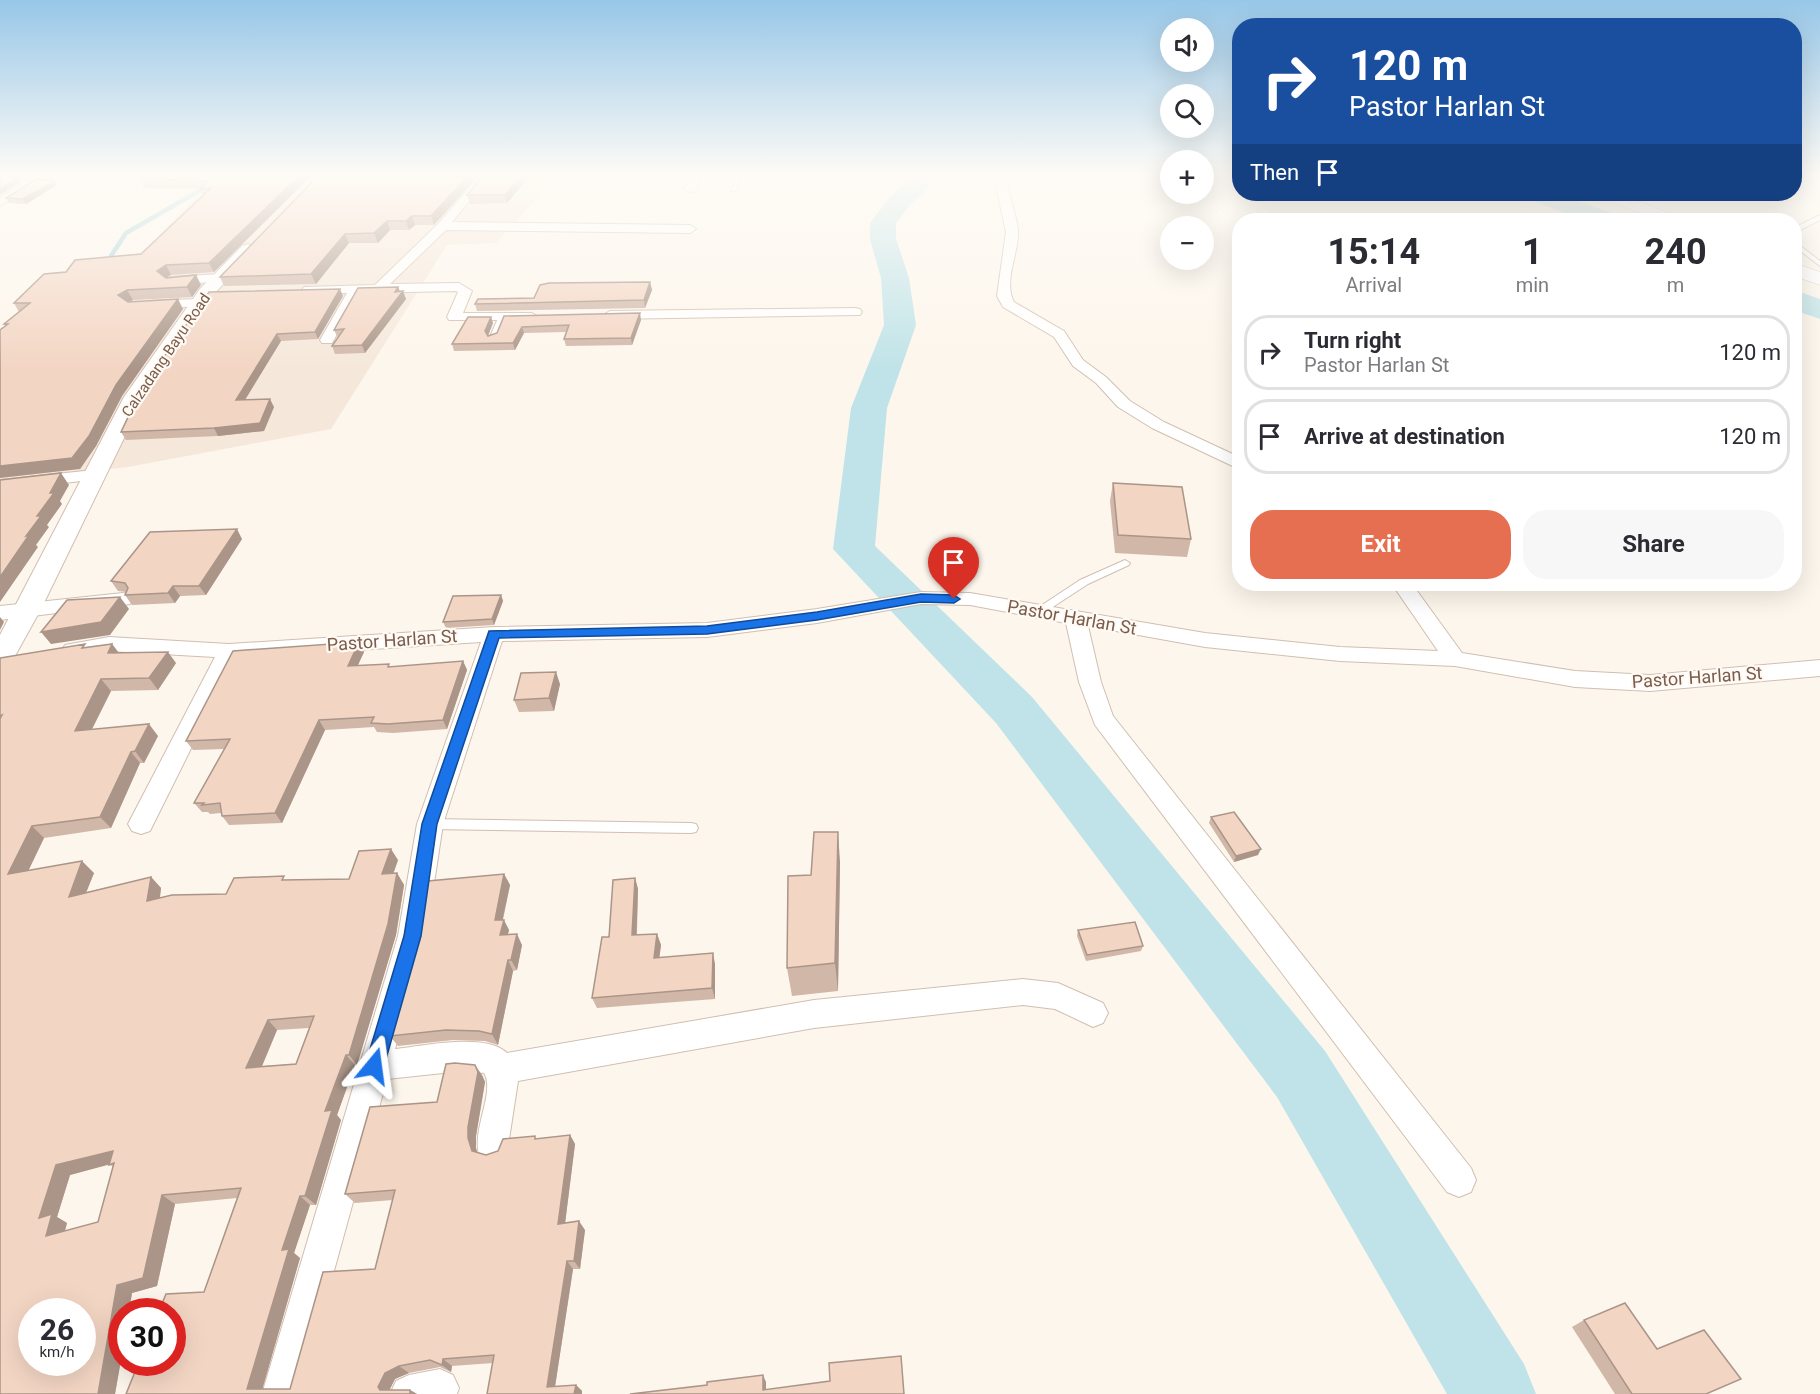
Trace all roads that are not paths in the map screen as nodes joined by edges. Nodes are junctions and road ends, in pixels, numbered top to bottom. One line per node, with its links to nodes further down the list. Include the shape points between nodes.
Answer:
1 (256, 241): 9 (street, Calzadang Bayu Road)
2 (427, 241): 10 (street)
3 (1011, 241): 21 (street, via 1004,288 1008,304 1059,334 1078,363 1124,404)
4 (1802, 249): 5 (lane)
5 (1820, 264)
6 (1802, 272): 7 (main road)
7 (1820, 279)
8 (171, 281): 9 (street)
9 (224, 285): 13 (street, Calzadang Bayu Road)
10 (379, 288): 11 (street); 18 (street, via 459,287 465,291 454,317)
11 (356, 289): 12 (street); 20 (street)
12 (298, 291)
13 (202, 298): 14 (street); 22 (street, Calzadang Bayu Road, via 134,397)
14 (133, 306)
15 (855, 312): 16 (street)
16 (593, 315)
17 (548, 317): 18 (street)
18 (502, 318): 19 (lane)
19 (493, 339)
20 (327, 340)
21 (1232, 461)
22 (94, 475): 23 (street); 27 (street, Calzadang Bayu Road)
23 (0, 484)
24 (1125, 563): 28 (lane, via 1084,582)
25 (1407, 591): 35 (street)
26 (123, 598): 27 (street)
27 (28, 609): 29 (street); 36 (street, Calzadang Bayu Road)
28 (1038, 611): 30 (street, Pastor Harlan St); 31 (street, Pastor Harlan St, via 970,599 921,598 707,630)
29 (0, 613)
30 (1076, 619): 35 (street, Pastor Harlan St, via 1216,641 1340,654); 45 (street, via 1103,719)
31 (494, 634): 32 (street, Pastor Harlan St); 39 (street)
32 (229, 651): 33 (street, Pastor Harlan St, via 110,644); 38 (street)
33 (55, 653)
34 (22, 658): 36 (street)
35 (1455, 659): 37 (street, Pastor Harlan St, via 1575,679 1650,683)
36 (0, 660)
37 (1820, 668)
38 (141, 824)
39 (430, 824): 40 (lane); 42 (street, via 412,936)
40 (692, 828)
41 (1093, 1013): 43 (street, via 1059,996 1023,992 814,1014)
42 (374, 1066): 43 (street, via 462,1056 492,1059); 46 (street)
43 (501, 1069): 44 (street, via 503,1084)
44 (492, 1146)
45 (1459, 1180)
46 (280, 1394)

